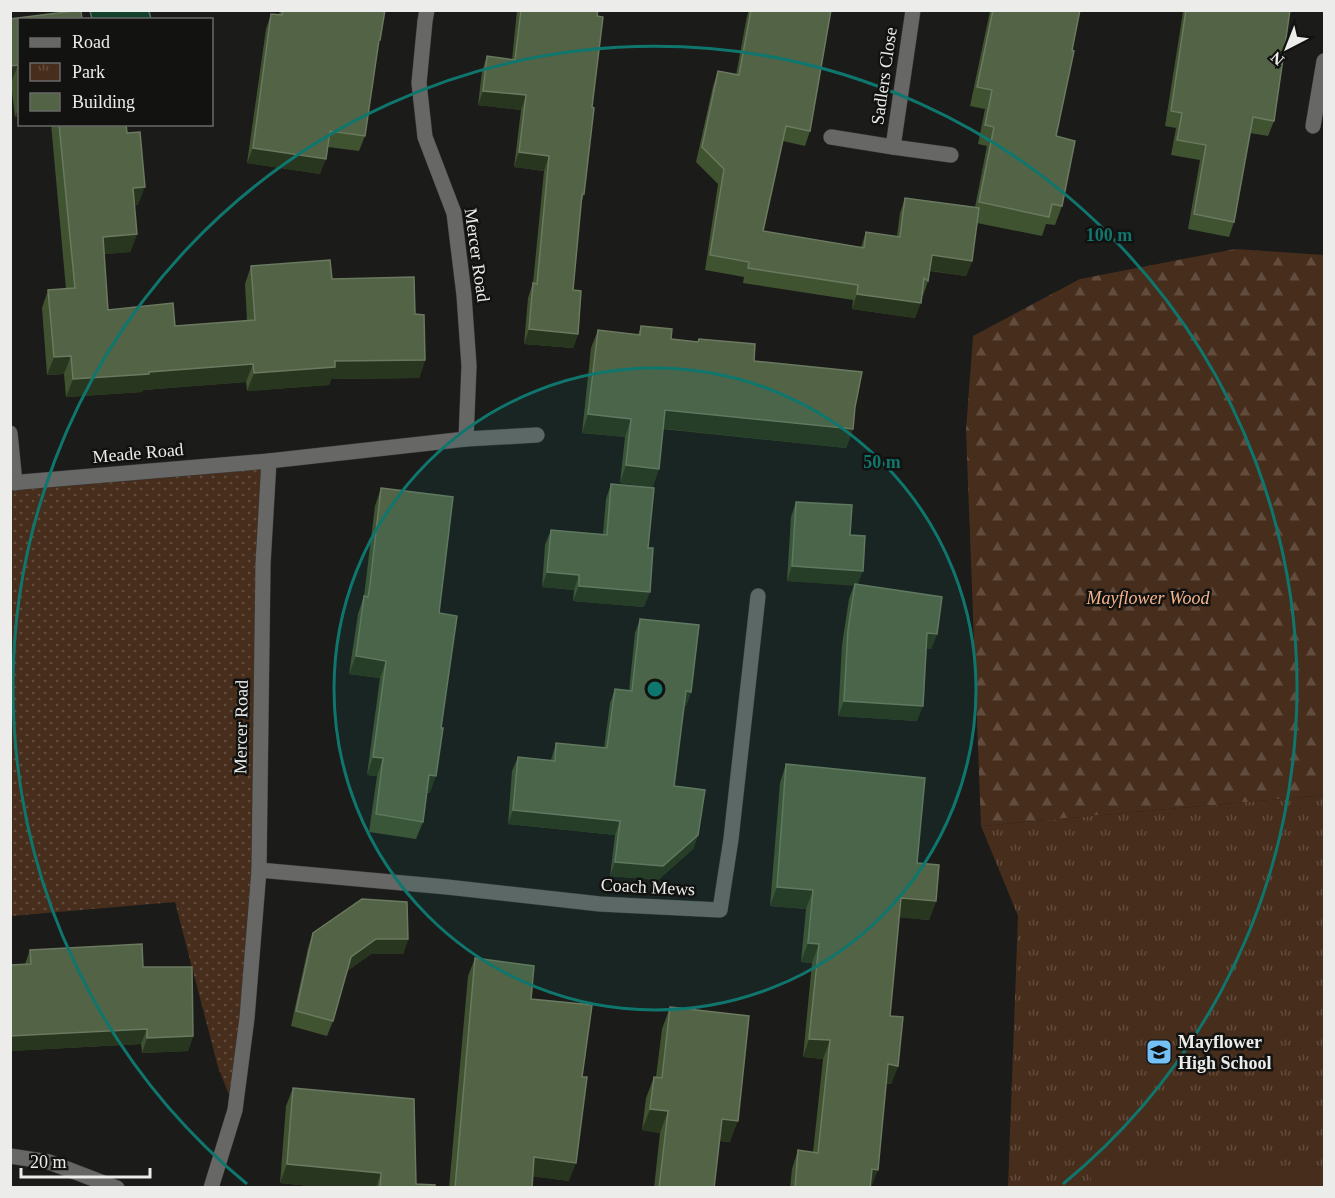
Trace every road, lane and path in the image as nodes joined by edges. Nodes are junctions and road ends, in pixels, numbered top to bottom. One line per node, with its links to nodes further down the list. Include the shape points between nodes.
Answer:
1 (427, 10): 10 (street, Mercer Road, via 419,83 425,137 454,213 469,366)
2 (914, 10): 6 (street, Sadlers Close)
3 (1324, 61): 4 (street)
4 (1313, 126)
5 (831, 137): 6 (street, Sadlers Close)
6 (893, 147): 7 (street, Sadlers Close)
7 (951, 155)
8 (10, 433): 12 (street)
9 (537, 435): 10 (street)
10 (466, 439): 11 (street)
11 (269, 461): 12 (street, Meade Road); 14 (street, Mercer Road, via 263,564)
12 (13, 483)
13 (758, 596): 14 (street, Coach Mews, via 720,910 600,904)
14 (259, 870): 17 (street, Mercer Road, via 235,1110)
15 (10, 1156): 16 (street, via 49,1162)
16 (117, 1188)
17 (211, 1188)

